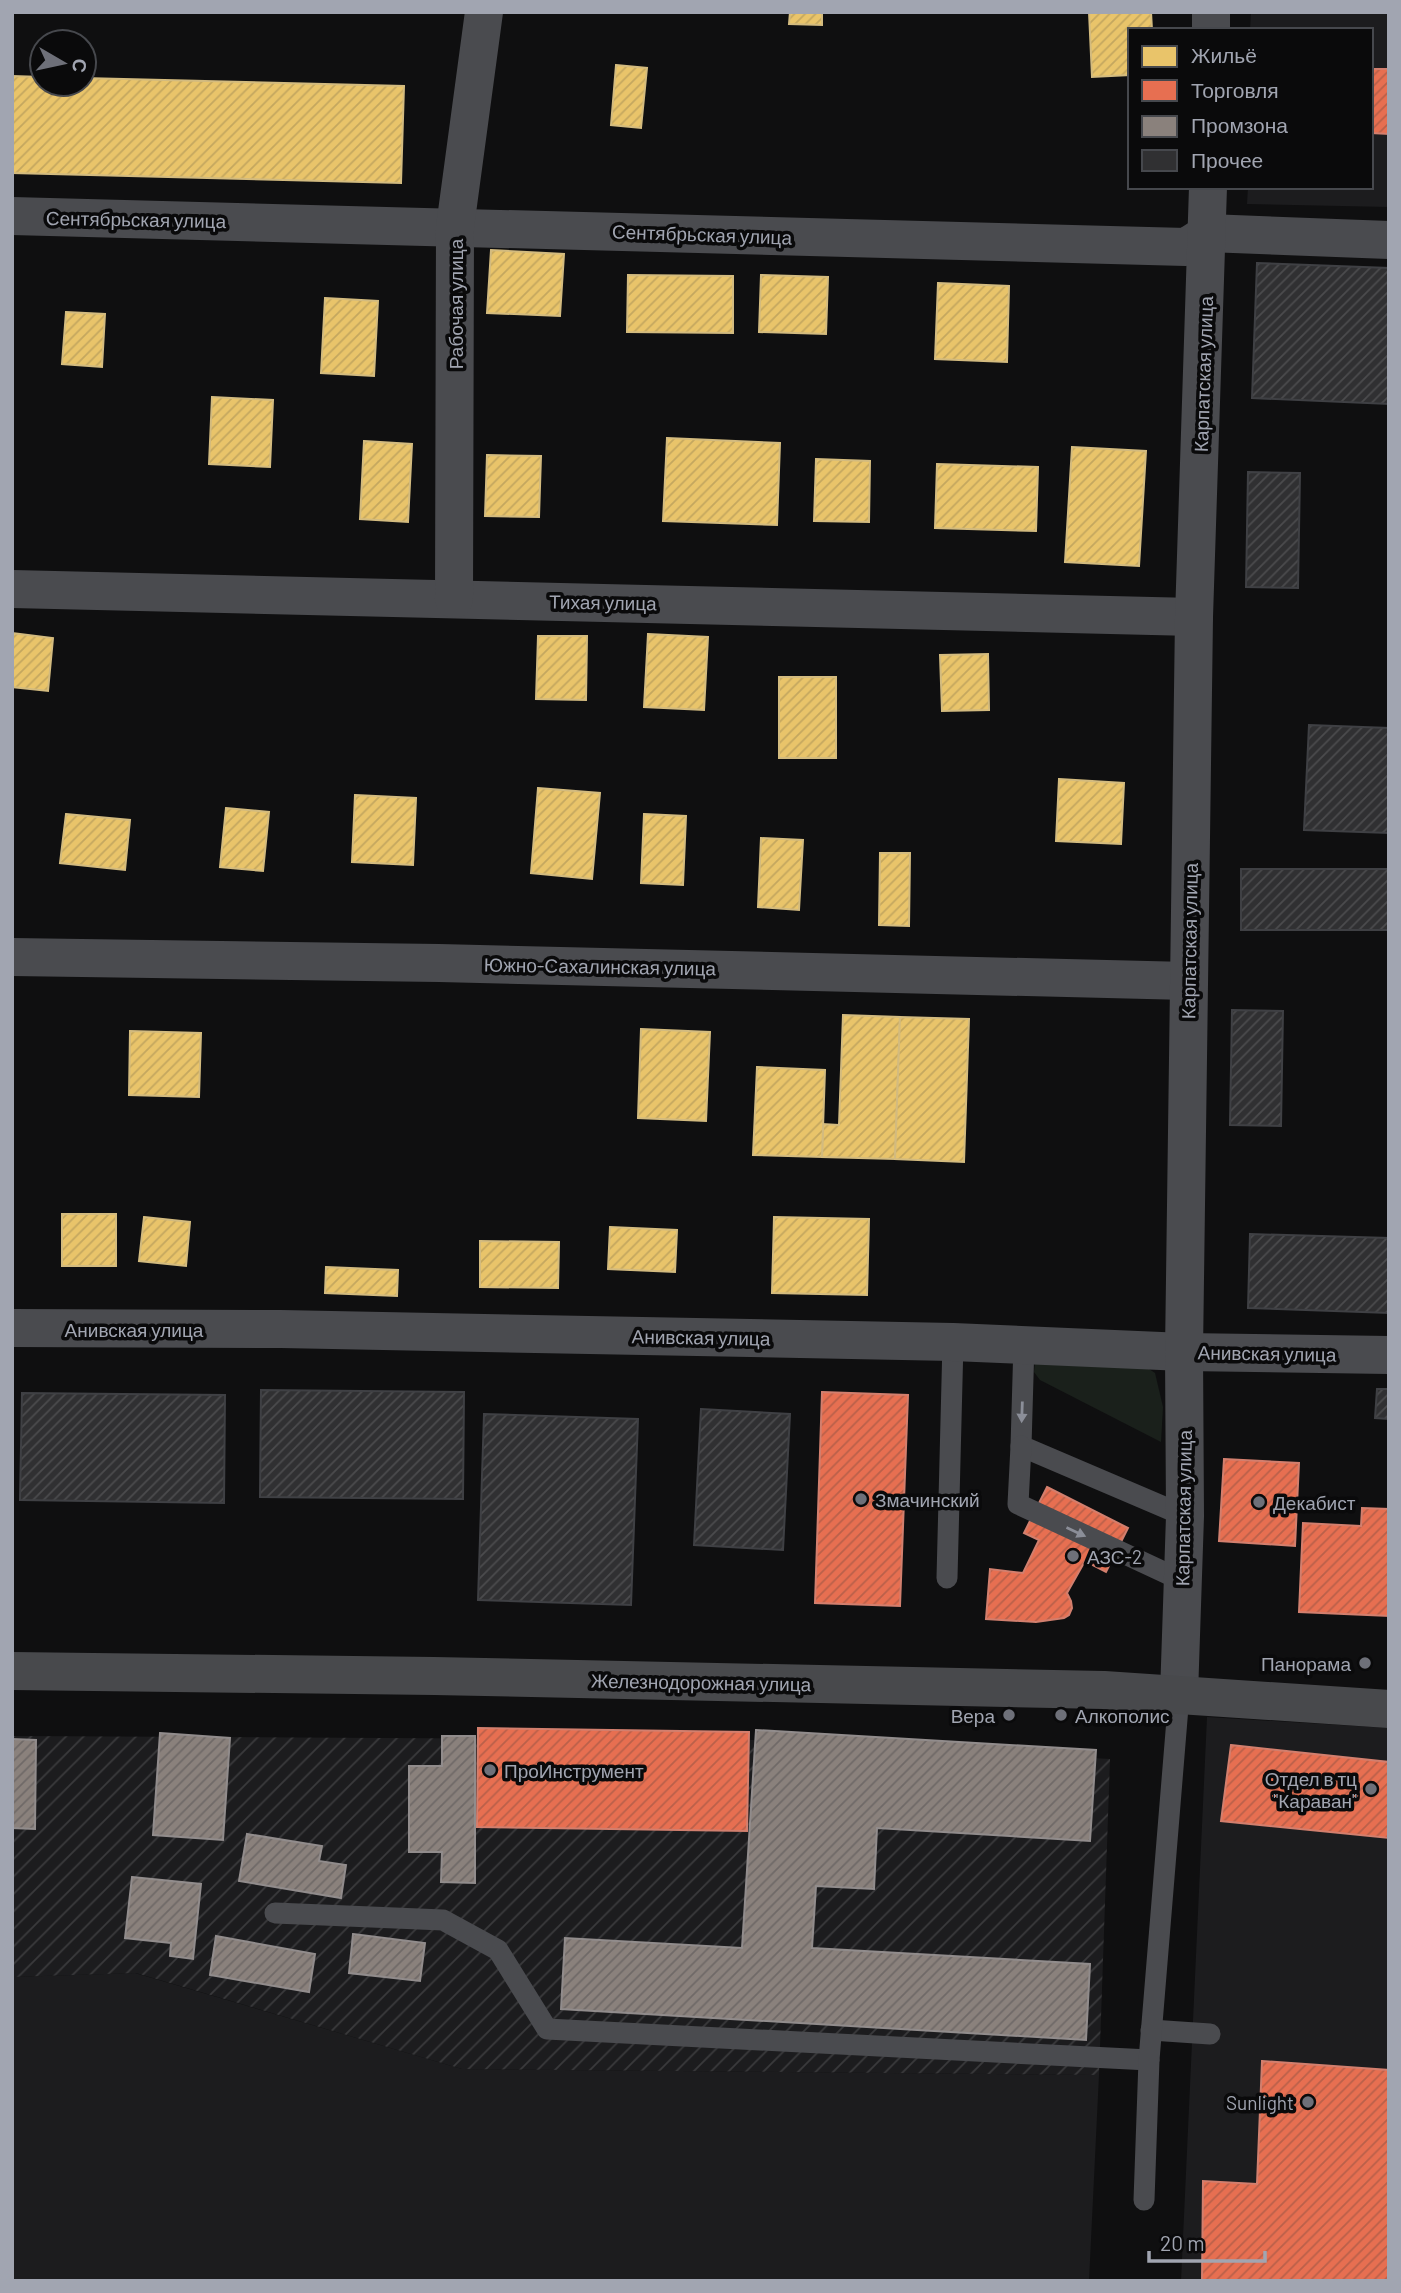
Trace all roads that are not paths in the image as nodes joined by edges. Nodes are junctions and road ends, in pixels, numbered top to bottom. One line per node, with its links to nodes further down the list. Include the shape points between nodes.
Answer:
1 (484, 12): 4 (street, Рабочая улица)
2 (1208, 189): 5 (street, Карпатская улица)
3 (12, 216): 4 (street, Сентябрьская улица)
4 (455, 227): 5 (street, Сентябрьская улица, via 1186,247); 8 (street, Рабочая улица)
5 (1208, 233): 6 (street, Сентябрьская улица); 9 (street, Карпатская улица)
6 (1389, 240)
7 (12, 589): 8 (street, Тихая улица)
8 (454, 598): 9 (street, Тихая улица)
9 (1194, 617): 11 (street, Карпатская улица)
10 (12, 957): 11 (street, Южно-Сахалинская улица, via 439,962)
11 (1188, 981): 15 (street, Карпатская улица)
12 (12, 1328): 13 (street, Анивская улица)
13 (953, 1342): 14 (street, Анивская улица); 19 (lane)
14 (1024, 1343): 15 (street, Анивская улица); 17 (lane, one-way to 17)
15 (1184, 1352): 16 (street, Анивская улица); 18 (street, Карпатская улица)
16 (1389, 1355)
17 (1021, 1446): 18 (lane); 20 (lane, one-way to 20, via 1018,1504)
18 (1185, 1516): 20 (street, Карпатская улица)
19 (947, 1578)
20 (1183, 1581): 22 (street, Карпатская улица)
21 (12, 1671): 22 (main road, Железнодорожная улица, via 434,1676)
22 (1179, 1695): 23 (main road, Железнодорожная улица); 25 (lane)
23 (1389, 1709)
24 (275, 1913): 27 (lane, via 443,1920 498,1950 547,2029)
25 (1151, 2030): 26 (lane); 27 (lane)
26 (1210, 2034)
27 (1149, 2060): 28 (lane)
28 (1144, 2200)

